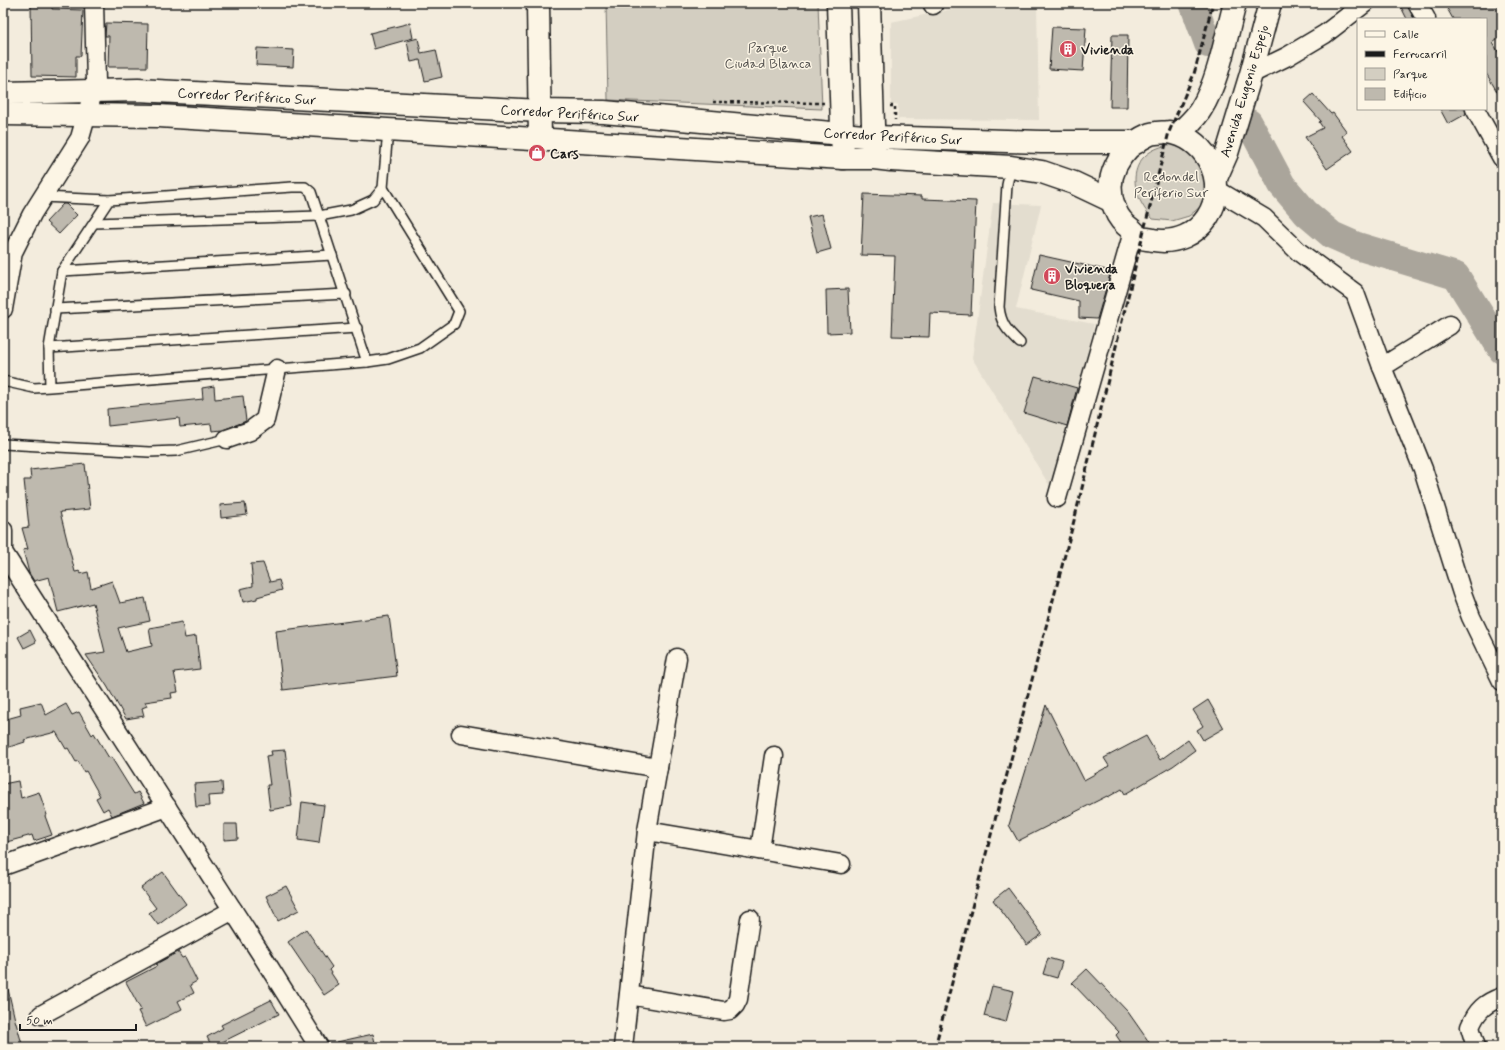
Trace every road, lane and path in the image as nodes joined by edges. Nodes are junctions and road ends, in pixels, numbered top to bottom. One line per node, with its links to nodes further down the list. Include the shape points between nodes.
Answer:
1 (94, 3): 11 (street)
2 (538, 3): 14 (main road)
3 (838, 3): 18 (main road)
4 (869, 3): 20 (main road)
5 (1235, 3): 19 (main road, via 1208,98)
6 (1270, 3): 10 (main road, Avenida Eugenio Espejo)
7 (1365, 3): 10 (street, via 1325,34)
8 (1417, 3): 9 (street)
9 (1425, 18)
10 (1251, 74): 27 (main road, Avenida Eugenio Espejo)
11 (94, 90): 12 (main road, Corredor Periférico Sur); 14 (main road, Corredor Periférico Sur, via 138,90); 16 (street)
12 (3, 93)
13 (1476, 110): 25 (street)
14 (540, 111): 18 (main road, Corredor Periférico Sur, via 604,112); 21 (main road)
15 (3, 114): 16 (main road, Corredor Periférico Sur)
16 (87, 115): 17 (main road, Corredor Periférico Sur, via 159,116); 29 (street, via 80,138)
17 (388, 130): 21 (main road, Corredor Periférico Sur); 28 (lane)
18 (842, 134): 20 (main road, Corredor Periférico Sur); 23 (main road)
19 (1179, 134): 22 (main road, via 1149,134); 27 (main road, via 1189,139 1205,154 1212,166)
20 (874, 137): 22 (main road, Corredor Periférico Sur); 24 (main road)
21 (540, 139): 23 (main road, Corredor Periférico Sur)
22 (1137, 142): 31 (main road, via 1127,149 1114,168 1110,190)
23 (843, 158): 24 (main road, Corredor Periférico Sur)
24 (874, 158): 26 (main road, Corredor Periférico Sur)
25 (1502, 158)
26 (1010, 167): 31 (main road, Corredor Periférico Sur, via 1042,172); 42 (lane, via 999,307 1006,329)
27 (1216, 184): 34 (main road, via 1210,213 1194,231 1183,237 1159,241 1142,238); 45 (street, via 1264,218 1299,252 1355,293)
28 (383, 188): 32 (lane, via 373,200 351,210); 44 (lane, via 459,311 454,324 420,348 388,359)
29 (42, 197): 30 (lane); 38 (street, via 13,252)
30 (108, 200): 32 (lane, via 305,187 311,192); 33 (lane)
31 (1112, 200): 34 (main road, via 1115,211)
32 (319, 216): 33 (lane); 35 (lane)
33 (94, 223): 36 (lane)
34 (1133, 232): 51 (street)
35 (332, 255): 36 (lane); 37 (lane)
36 (62, 271): 39 (lane)
37 (346, 294): 39 (lane); 41 (lane)
38 (3, 309)
39 (55, 309): 43 (lane)
40 (1450, 325): 45 (street)
41 (357, 328): 43 (lane); 44 (lane)
42 (1020, 343)
43 (49, 348): 48 (lane)
44 (367, 362): 46 (lane)
45 (1382, 368): 55 (street, via 1423,470 1471,617)
46 (276, 369): 48 (lane); 49 (street, via 265,420 250,431)
47 (3, 381): 48 (lane, via 34,388)
48 (50, 387)
49 (227, 439): 50 (lane, via 176,451 149,452)
50 (3, 444)
51 (1057, 498)
52 (3, 530): 53 (street)
53 (3, 552): 59 (street)
54 (677, 658): 58 (street)
55 (1502, 681)
56 (461, 734): 58 (street)
57 (774, 756): 61 (street)
58 (658, 768): 60 (street)
59 (167, 807): 63 (street); 64 (street)
60 (648, 831): 61 (street); 66 (street)
61 (760, 850): 62 (street)
62 (841, 864)
63 (3, 866)
64 (233, 910): 68 (street); 69 (street)
65 (750, 919): 66 (street, via 738,999 730,1010)
66 (628, 995): 70 (street)
67 (1501, 1000): 71 (street, via 1480,1008 1474,1018 1470,1026)
68 (41, 1015)
69 (319, 1047)
70 (623, 1047)
71 (1476, 1047)

